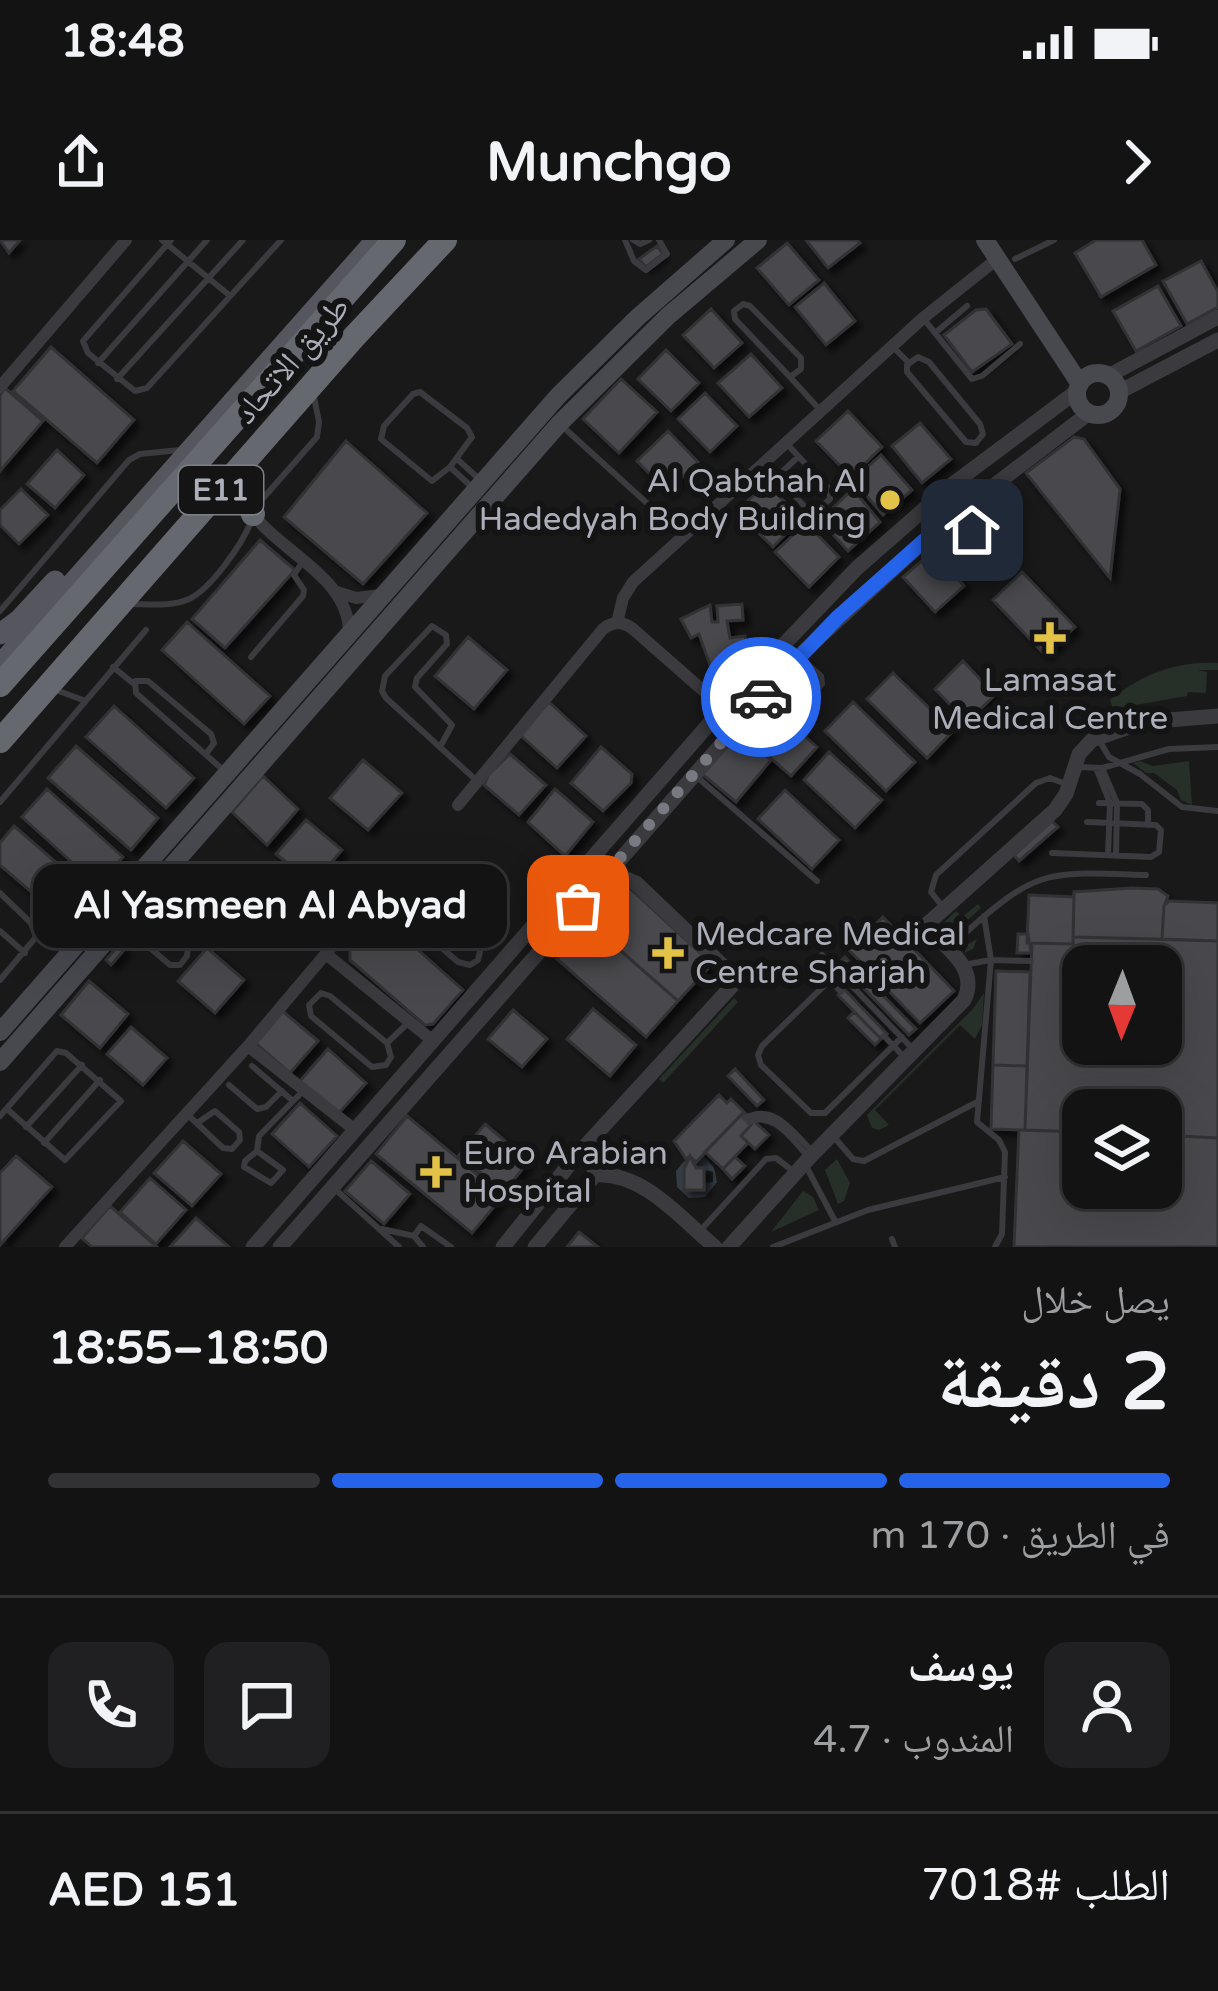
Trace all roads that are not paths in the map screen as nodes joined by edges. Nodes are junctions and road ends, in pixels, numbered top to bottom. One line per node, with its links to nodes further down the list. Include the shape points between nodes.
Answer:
1 (126, 240): 32 (street)
2 (207, 240): 17 (lane)
3 (243, 240): 18 (lane)
4 (280, 240): 19 (lane)
5 (376, 240): 39 (main road)
6 (394, 240): 65 (highway, طريق الاتحاد / E11)
7 (445, 240): 33 (highway, طريق الاتحاد / E11)
8 (629, 240): 9 (lane); 10 (lane, via 646,270 666,257)
9 (650, 240)
10 (659, 240)
11 (726, 240): 44 (main road, via 597,356)
12 (758, 240): 37 (main road)
13 (985, 240): 16 (main road)
14 (1054, 240): 16 (lane)
15 (167, 241): 17 (lane); 27 (lane, via 84,337)
16 (1006, 259): 22 (street); 34 (main road)
17 (188, 261): 18 (lane); 27 (lane)
18 (209, 278): 19 (lane); 30 (lane)
19 (230, 295): 30 (lane, via 147,388 135,391)
20 (968, 306): 23 (lane)
21 (1218, 316): 31 (street)
22 (923, 319): 23 (lane); 26 (street)
23 (934, 333): 25 (lane, via 972,379)
24 (1218, 340): 31 (street)
25 (1020, 344)
26 (892, 346): 28 (lane); 35 (street)
27 (98, 362): 30 (lane)
28 (910, 363): 28 (lane, via 907,372 966,442 981,440 980,424 927,360)
29 (790, 377): 29 (lane, via 803,360 750,306 738,306 734,317); 35 (lane)
30 (117, 379)
31 (1113, 384): 34 (main road, via 1094,374); 36 (main road, via 1110,412)
32 (0, 387)
33 (312, 387): 42 (highway, طريق الاتحاد / E11); 45 (lane, via 317,437)
34 (1078, 387): 36 (main road); 50 (street)
35 (820, 410): 38 (street)
36 (1089, 413): 47 (street)
37 (559, 424): 46 (lane); 100 (main road)
38 (786, 443): 40 (lane); 46 (street)
39 (190, 448): 48 (main road); 54 (lane, via 129,460)
40 (799, 457): 40 (lane, via 781,481 818,510 831,492)
41 (457, 458): 43 (lane); 43 (lane, via 471,434 423,393 413,394 384,426 383,443 426,479); 44 (lane)
42 (243, 466): 45 (highway); 53 (highway, طريق الاتحاد / E11)
43 (449, 467): 44 (lane)
44 (478, 484): 52 (main road)
45 (253, 514): 49 (street); 53 (lane, via 239,546 197,595)
46 (683, 535): 56 (street, via 628,589)
47 (941, 536): 47 (lane, via 968,565 987,553 968,528); 55 (street)
48 (100, 551): 58 (main road, via 64,572); 62 (main road)
49 (303, 561): 51 (street); 61 (lane, via 294,575 303,596)
50 (857, 568): 55 (street, via 861,581); 69 (street)
51 (336, 591): 52 (street); 59 (street)
52 (385, 594): 59 (main road)
53 (120, 605): 66 (highway, طريق الاتحاد / E11)
54 (0, 610)
55 (838, 617): 60 (street)
56 (617, 623): 69 (street, via 633,628); 81 (street, via 603,629)
57 (146, 630): 63 (lane)
58 (0, 634)
59 (349, 635): 79 (main road)
60 (799, 656): 67 (street); 67 (lane, via 823,680 791,717)
61 (250, 657)
62 (0, 665)
63 (113, 667): 64 (lane); 68 (lane)
64 (134, 684): 75 (lane); 75 (lane, via 145,679 211,734)
65 (0, 685)
66 (47, 688): 68 (lane); 72 (highway, طريق الاتحاد / E11)
67 (762, 696): 80 (street)
68 (84, 700): 83 (lane)
69 (723, 708): 113 (street)
70 (1218, 716): 71 (street, via 1160,719)
71 (1098, 737): 76 (lane); 77 (street)
72 (0, 741)
73 (440, 747): 73 (lane, via 452,725 415,687 447,644 432,626 381,687); 81 (lane)
74 (1218, 747): 76 (lane)
75 (206, 754): 79 (lane)
76 (1120, 763): 78 (lane); 87 (lane, via 1186,809)
77 (1074, 766): 78 (lane); 82 (street)
78 (1099, 768): 85 (lane)
79 (227, 774): 117 (main road)
80 (694, 774): 93 (street); 96 (lane)
81 (476, 780): 86 (street)
82 (1070, 785): 98 (street, via 1049,817); 98 (lane, via 1056,778 1036,783 936,875 931,892)
83 (0, 802)
84 (1099, 803): 85 (lane)
85 (1113, 803): 89 (lane); 90 (lane, via 1145,805)
86 (458, 805)
87 (1218, 811)
88 (1087, 822): 89 (lane)
89 (1114, 823): 90 (lane); 92 (lane)
90 (1148, 825): 92 (lane, via 1161,830 1157,855)
91 (1052, 853): 92 (lane)
92 (1112, 855)
93 (608, 871): 143 (street, via 642,888 726,969 731,987); 147 (street)
94 (1146, 875): 99 (lane, via 1046,876)
95 (388, 880): 104 (street)
96 (817, 881)
97 (0, 893): 103 (lane, via 36,932)
98 (945, 908): 109 (street, via 925,926)
99 (983, 916): 102 (lane); 106 (lane)
100 (132, 923): 100 (lane, via 170,965 187,956 188,947 159,923); 125 (main road)
101 (0, 932): 103 (lane)
102 (963, 934)
103 (25, 953): 111 (lane)
104 (326, 954): 116 (street); 122 (street)
105 (822, 955): 119 (lane)
106 (991, 960): 107 (lane); 109 (lane); 133 (lane)
107 (1031, 962)
108 (814, 964): 114 (lane)
109 (963, 964): 124 (street, via 970,979 964,1000)
110 (470, 965): 110 (lane, via 399,911 401,891 413,891 476,943 480,956); 113 (lane)
111 (3, 970): 112 (lane)
112 (0, 980)
113 (486, 980): 120 (street)
114 (830, 980): 115 (lane); 123 (lane, via 762,1046 761,1065 818,1115)
115 (841, 992)
116 (407, 1024): 120 (street); 121 (lane)
117 (0, 1032)
118 (884, 1036): 123 (lane)
119 (902, 1037): 123 (lane); 124 (lane)
120 (433, 1041): 139 (street)
121 (387, 1043): 121 (lane, via 328,994 309,1005 311,1016 372,1067 390,1061)
122 (248, 1046): 130 (street); 136 (street)
123 (893, 1046): 124 (lane)
124 (910, 1054): 140 (street)
125 (0, 1062)
126 (82, 1065): 128 (lane); 134 (lane, via 55,1052); 138 (lane)
127 (252, 1066): 131 (lane)
128 (100, 1081): 141 (lane); 141 (lane, via 120,1098 119,1107 68,1160)
129 (229, 1085): 131 (lane, via 257,1109)
130 (304, 1089): 132 (lane); 139 (street)
131 (282, 1091): 132 (lane)
132 (293, 1101): 142 (lane, via 259,1136)
133 (979, 1101): 140 (lane, via 864,1161); 146 (lane, via 979,1126 1001,1143)
134 (7, 1108): 135 (lane); 138 (lane)
135 (0, 1116)
136 (192, 1118): 136 (lane, via 225,1150 240,1140 215,1111); 152 (street)
137 (747, 1120): 144 (lane, via 775,1115)
138 (26, 1126): 141 (lane)
139 (355, 1130): 154 (street)
140 (832, 1134): 144 (street)
141 (44, 1144)
142 (257, 1151): 142 (lane, via 244,1167 271,1183 283,1170)
143 (577, 1155): 145 (street, via 593,1158); 159 (street)
144 (806, 1162): 148 (lane); 151 (lane, via 766,1159); 162 (street)
145 (595, 1175): 151 (street, via 641,1184); 160 (street)
146 (1005, 1177): 148 (lane); 164 (lane)
147 (333, 1186): 149 (lane); 155 (street)
148 (835, 1221): 163 (lane)
149 (379, 1229): 150 (lane); 156 (lane)
150 (414, 1236): 157 (lane); 158 (lane, via 426,1227)
151 (701, 1241): 161 (street)
152 (70, 1242): 153 (street)
153 (88, 1247)
154 (253, 1247)
155 (280, 1247)
156 (399, 1247)
157 (423, 1247)
158 (451, 1247)
159 (503, 1247)
160 (535, 1247)
161 (715, 1247)
162 (729, 1247)
163 (773, 1247)
164 (995, 1247)

